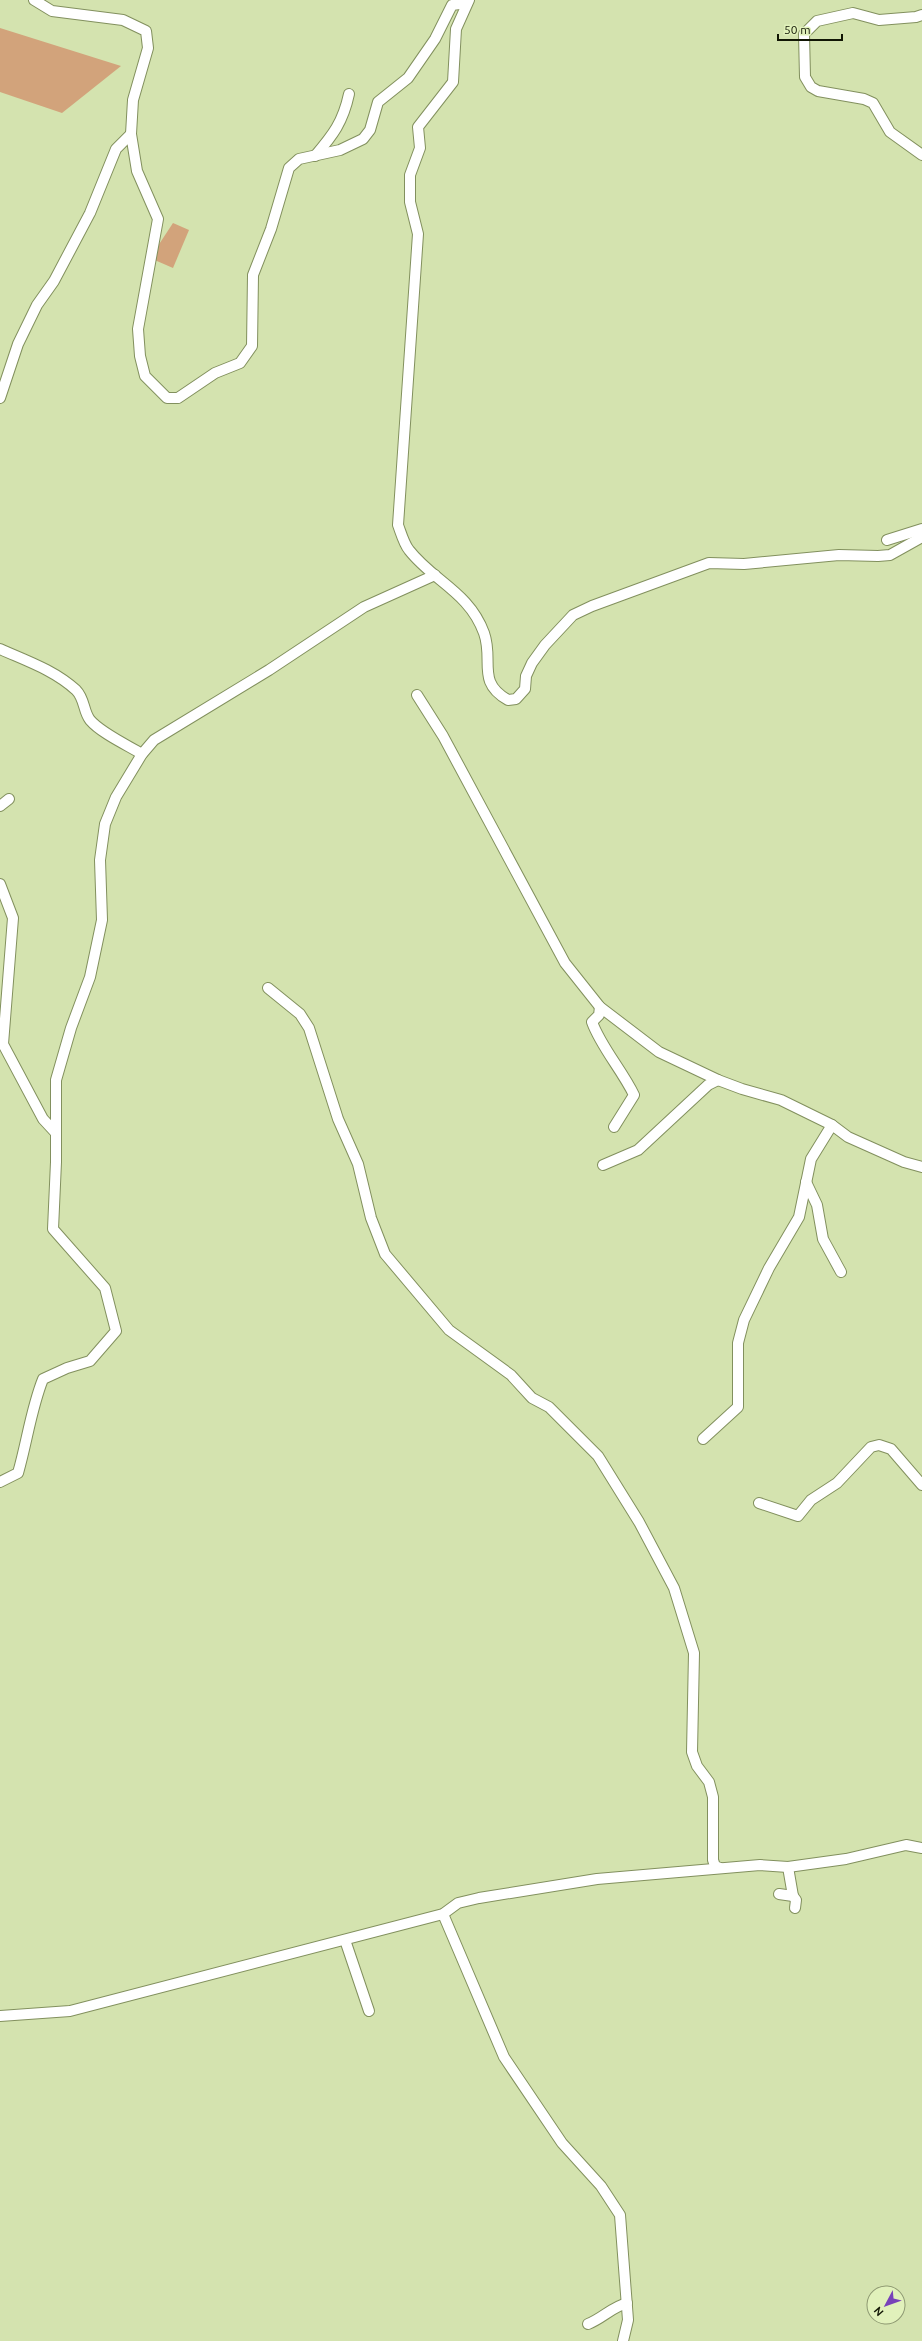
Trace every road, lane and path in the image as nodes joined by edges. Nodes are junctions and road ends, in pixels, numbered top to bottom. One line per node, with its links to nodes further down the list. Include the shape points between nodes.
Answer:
1 (34, 0): 5 (street, via 52,11 123,20 146,31 148,48 133,100)
2 (468, 2): 7 (street, via 452,5 435,39 408,78 378,102 370,130 363,139 340,150); 12 (street, via 456,30 453,82 418,127 420,148 410,175 410,202 418,234 398,525 408,550)
3 (922, 15): 6 (street, via 879,20 853,13 817,21 804,34 805,77 811,87 818,92 869,101 876,107 890,132)
4 (349, 94): 7 (street, via 344,116 336,131)
5 (131, 134): 7 (street, via 137,171 158,219 138,329 140,356 145,376 167,398 178,398 215,373 240,363 248,354 252,346 253,275 271,229 289,168 299,159); 8 (street, via 116,149 90,213 54,281 37,305 18,344)
6 (922, 155)
7 (315, 156)
8 (0, 398)
9 (922, 529): 11 (street)
10 (922, 537): 12 (street, via 890,555 839,555 744,564 709,563 662,579 573,615 532,663 526,676 525,689 516,699 508,700 493,688 487,676 484,633 466,601)
11 (887, 540)
12 (435, 575): 15 (street, via 364,607 269,670 154,740)
13 (0, 650): 15 (street, via 50,670 76,690 82,698 88,717 94,724)
14 (417, 695): 20 (street, via 443,736 565,963)
15 (142, 754): 24 (street, via 116,797 105,824 100,860 102,920 90,977 71,1028 56,1080)
16 (9, 799): 17 (street)
17 (0, 806)
18 (0, 884): 24 (street, via 13,918 3,1044 43,1119)
19 (268, 988): 35 (street, via 300,1014 309,1028 338,1119 358,1164 371,1218 385,1254 449,1330 511,1375 532,1398 549,1407 598,1456 674,1588 694,1653 692,1757 711,1786 715,1809 713,1860 715,1866)
20 (600, 1007): 21 (street, via 659,1052); 23 (street, via 592,1022 596,1034 634,1095)
21 (718, 1080): 22 (street, via 781,1100); 25 (street, via 708,1085 638,1150)
22 (832, 1125): 26 (street, via 848,1137 904,1162); 27 (street, via 811,1159)
23 (614, 1127)
24 (54, 1132): 30 (street, via 56,1162 53,1229 105,1288 116,1331 90,1361 43,1379 35,1397 18,1473)
25 (604, 1164)
26 (922, 1167)
27 (806, 1182): 28 (street, via 817,1205 823,1239); 29 (street, via 799,1217 769,1268 744,1320 738,1343 738,1407)
28 (841, 1272)
29 (703, 1439)
30 (0, 1482)
31 (922, 1485): 32 (street, via 891,1449 879,1445 871,1447 837,1483 811,1500 798,1516)
32 (759, 1503)
33 (922, 1848): 34 (street, via 906,1845 846,1859)
34 (788, 1867): 35 (street, via 760,1865); 37 (street)
35 (720, 1868): 39 (street, via 597,1880 479,1898 458,1903)
36 (780, 1894): 37 (street)
37 (793, 1896): 38 (street, via 796,1900)
38 (795, 1908)
39 (443, 1914): 40 (street); 43 (street, via 504,2057 562,2143 601,2186 620,2215)
40 (345, 1940): 41 (street); 42 (street, via 70,2011)
41 (369, 2011)
42 (0, 2016)
43 (627, 2303): 44 (street, via 613,2307 607,2314); 45 (street, via 628,2320)
44 (588, 2324)
45 (624, 2341)

